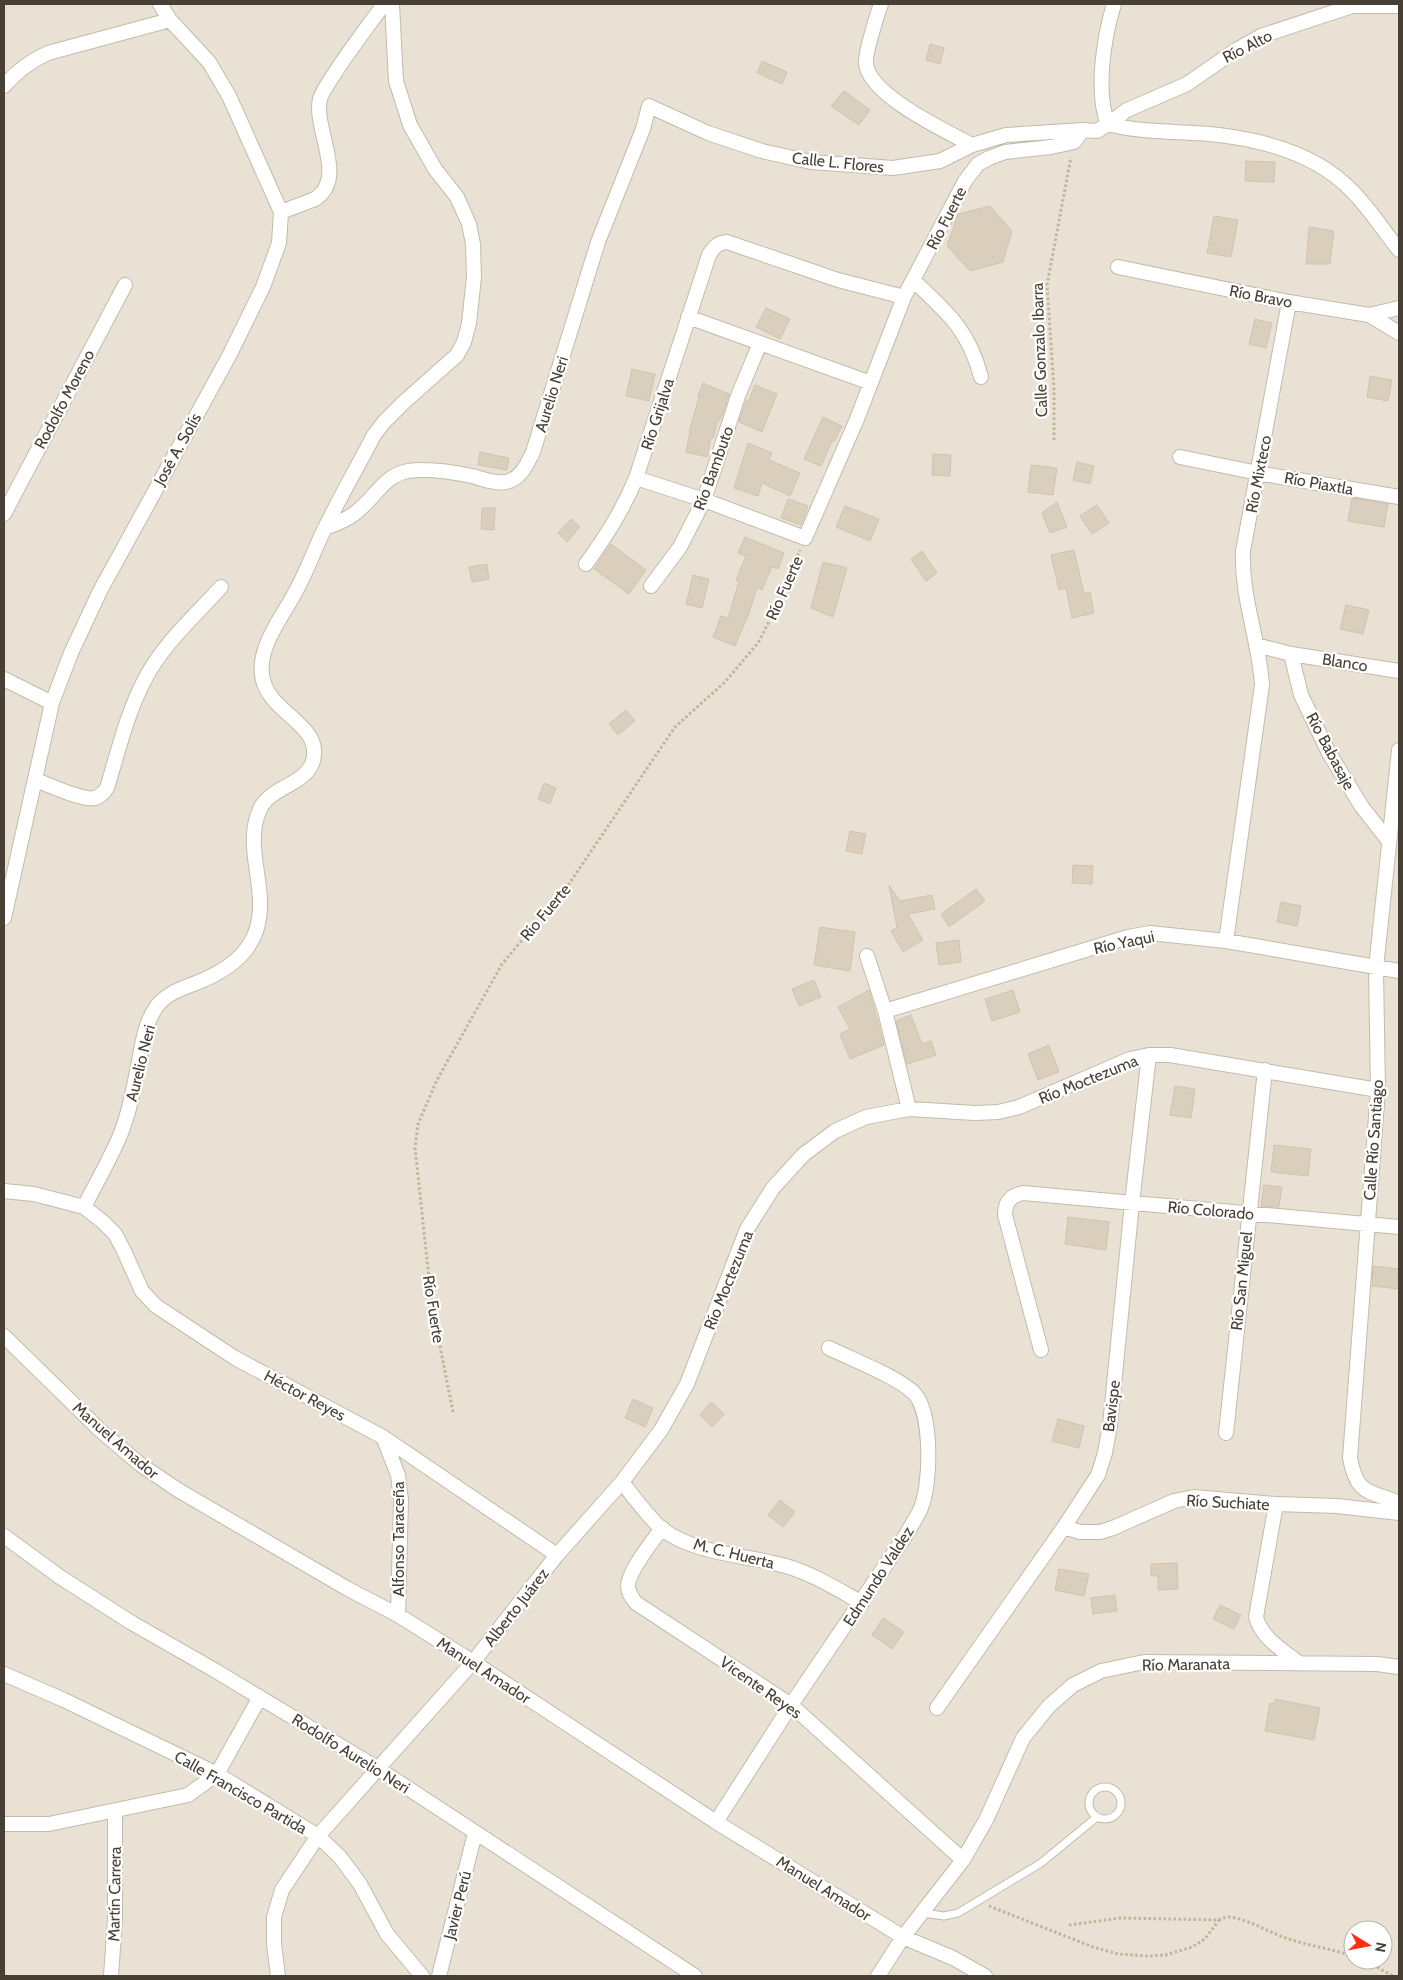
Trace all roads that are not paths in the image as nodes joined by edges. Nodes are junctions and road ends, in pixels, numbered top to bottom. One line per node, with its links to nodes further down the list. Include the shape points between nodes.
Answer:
1 (160, 4): 8 (street, José A. Solís)
2 (384, 4): 14 (street, via 320,96 318,111 329,156 328,184 315,199)
3 (392, 4): 34 (street, Aurelio Neri, via 396,81 410,124 435,169 457,197 469,224 474,277 469,323 457,355 403,403 374,435)
4 (881, 4): 13 (street, via 866,63 870,77 888,96 921,118)
5 (1114, 4): 11 (street, via 1103,61 1103,106)
6 (1354, 5): 7 (street, Río Alto); 11 (street, Río Alto, via 1261,36 1187,84 1127,110)
7 (1399, 6)
8 (170, 20): 9 (street, via 48,53 33,59); 14 (street, José A. Solís, via 209,62 229,96)
9 (4, 86)
10 (649, 106): 13 (street, Calle L. Flores, via 762,151 811,162 893,168 940,161); 34 (street, Aurelio Neri, via 598,242 525,469 507,482 459,473 409,471 383,484 353,516)
11 (1108, 124): 12 (street, via 1097,131); 15 (street, via 1142,130 1212,134 1277,146 1326,170 1350,189)
12 (1083, 130): 13 (street, Calle L. Flores, via 1006,135); 17 (street, Río Fuerte, via 1074,142 1004,152 978,164 964,181)
13 (972, 145)
14 (281, 212): 42 (street, José A. Solís, via 279,243 263,287 100,591)
15 (1399, 250)
16 (1118, 267): 20 (street, Río Bravo)
17 (913, 280): 19 (street, Río Fuerte); 26 (street, via 951,315 977,360)
18 (125, 285): 33 (street, Rodolfo Moreno)
19 (904, 297): 23 (street, Río Grijalva, via 838,280 727,242 720,243 709,255); 27 (street, Río Fuerte)
20 (1289, 302): 22 (street, Río Bravo); 29 (street, Río Mixteco)
21 (1399, 308): 22 (street)
22 (1369, 315): 24 (street, Río Bravo)
23 (688, 317): 25 (street); 30 (street, Río Grijalva)
24 (1399, 333)
25 (760, 343): 27 (street); 32 (street, Río Bambuto, via 738,396)
26 (981, 377)
27 (871, 383): 32 (street, Río Fuerte, via 805,538)
28 (1180, 457): 29 (street, Río Piaxtla)
29 (1258, 473): 31 (street, Río Piaxtla); 38 (street, Río Mixteco, via 1242,571)
30 (636, 478): 32 (street); 35 (street, Río Grijalva, via 615,523)
31 (1399, 497)
32 (704, 500): 36 (street, Río Bambuto, via 680,547)
33 (4, 514)
34 (325, 528): 58 (street, Aurelio Neri, via 298,588 268,641 263,658 266,691 313,739 315,751 313,763 306,773 265,800 256,821 253,845 259,874 260,915 256,931 250,945 228,968 164,998 156,1008 146,1026 134,1090 121,1133)
35 (586, 564)
36 (651, 586)
37 (221, 587): 44 (street, via 164,650 145,678 102,794 94,798 84,797)
38 (1256, 646): 39 (street, Blanco); 47 (street, Río Mixteco, via 1262,685)
39 (1291, 654): 40 (street, Blanco); 45 (street, Río Babasaje, via 1302,695 1329,753 1362,807)
40 (1399, 671)
41 (4, 679): 42 (street)
42 (52, 703): 44 (street, José A. Solís)
43 (1399, 750): 45 (street, Calle Río Santiago)
44 (35, 780): 46 (street, José A. Solís)
45 (1392, 844): 49 (street, Calle Río Santiago)
46 (4, 918)
47 (1226, 940): 49 (street, Río Yaqui); 51 (street, Río Yaqui, via 1150,933)
48 (867, 956): 51 (street)
49 (1376, 968): 50 (street, Río Yaqui); 54 (street, Calle Río Santiago)
50 (1399, 971)
51 (885, 1011): 55 (street)
52 (1149, 1055): 53 (street, Río Moctezuma, via 1170,1055); 55 (street, Río Moctezuma, via 1130,1059 998,1112); 57 (street, Bavispe)
53 (1265, 1070): 54 (street, Río Moctezuma); 59 (street, Río San Miguel)
54 (1378, 1090): 60 (street, Calle Río Santiago)
55 (909, 1109): 67 (street, Río Moctezuma, via 866,1117 835,1131 803,1155 773,1188 747,1229 687,1384 661,1430)
56 (4, 1191): 58 (street, via 34,1194)
57 (1132, 1203): 59 (street, Río Colorado); 64 (street, Río Colorado, via 1022,1193 1009,1199 1005,1215); 71 (street, Bavispe, via 1105,1453 1098,1475)
58 (84, 1207): 66 (street, Héctor Reyes, via 114,1234 142,1291 156,1306 235,1358)
59 (1248, 1213): 60 (street, Río Colorado); 65 (street, Río San Miguel)
60 (1367, 1224): 61 (street, Río Colorado); 68 (street, Calle Río Santiago, via 1350,1458 1353,1475 1360,1485 1369,1492)
61 (1399, 1227)
62 (4, 1336): 76 (street, Manuel Amador, via 102,1432 141,1465 272,1546)
63 (830, 1348): 75 (street, Edmundo Valdez, via 902,1384 915,1394 925,1422 929,1455 922,1506)
64 (1041, 1350)
65 (1226, 1432)
66 (383, 1437): 74 (street, Héctor Reyes); 76 (street, Alfonso Taraceña, via 398,1475 401,1500)
67 (622, 1482): 72 (street, M. C. Huerta); 74 (street, Río Moctezuma)
68 (1399, 1503)
69 (1276, 1504): 70 (street, Río Suchiate); 71 (street, Río Suchiate, via 1185,1497 1100,1532 1080,1532); 78 (street, via 1256,1617 1266,1637)
70 (1399, 1513)
71 (1064, 1527): 83 (street, Bavispe)
72 (662, 1528): 75 (street, M. C. Huerta, via 701,1547 810,1574); 82 (street, Vicente Reyes, via 631,1575 630,1595 636,1603)
73 (4, 1536): 81 (street, Rodolfo Aurelio Neri, via 60,1578)
74 (557, 1555): 77 (street, Alberto Juárez)
75 (862, 1603): 82 (street, Edmundo Valdez)
76 (398, 1615): 77 (street, Manuel Amador)
77 (473, 1662): 84 (street, Alberto Juárez); 88 (street, Manuel Amador)
78 (1300, 1664): 79 (street, Río Maranata); 92 (street, Río Maranata, via 1144,1662 1101,1670 1073,1685 1049,1706 1023,1738 986,1820)
79 (1399, 1667)
80 (4, 1674): 85 (street, Calle Francisco Partida)
81 (260, 1697): 84 (street, Rodolfo Aurelio Neri); 85 (street)
82 (791, 1705): 88 (street, Edmundo Valdez); 92 (street, Vicente Reyes)
83 (937, 1708)
84 (377, 1768): 90 (street, Rodolfo Aurelio Neri); 91 (street, Alberto Juárez)
85 (217, 1774): 86 (street, via 188,1795); 91 (street, Calle Francisco Partida)
86 (115, 1812): 89 (street, via 49,1824); 95 (street, Martín Carrera, via 115,1919)
87 (1097, 1817): 87 (lane, via 1108,1819 1118,1814 1122,1804 1118,1793 1109,1787 1098,1789 1090,1797 1090,1808); 93 (lane, via 1040,1863 958,1913 944,1916)
88 (716, 1822): 94 (street, Manuel Amador)
89 (4, 1824)
90 (475, 1833): 98 (street, Javier Perú); 99 (street, Rodolfo Aurelio Neri)
91 (318, 1836): 96 (street, Alberto Juárez, via 282,1890 274,1917); 97 (street, Calle Francisco Partida, via 340,1857 360,1884 386,1934)
92 (963, 1860): 93 (street, Río Maranata)
93 (923, 1913): 94 (street, Río Maranata)
94 (903, 1936): 100 (street); 101 (street, Manuel Amador)
95 (111, 1976)
96 (278, 1976)
97 (422, 1976)
98 (439, 1976)
99 (695, 1976)
100 (878, 1976)
101 (985, 1976)

